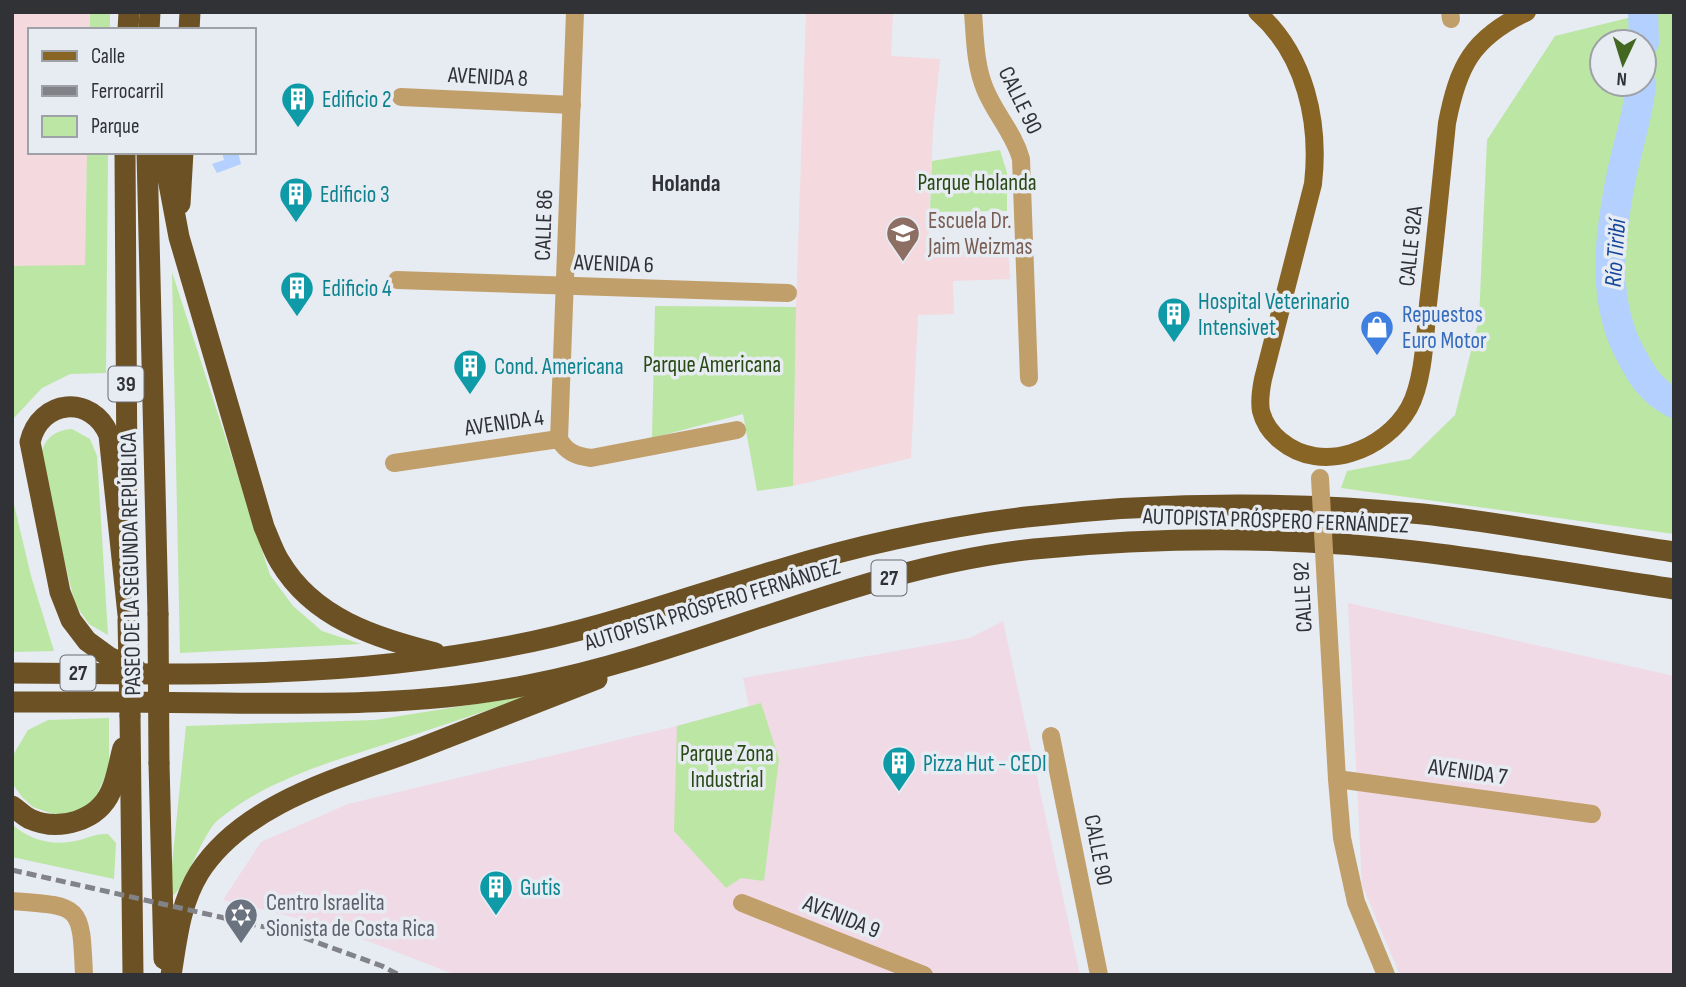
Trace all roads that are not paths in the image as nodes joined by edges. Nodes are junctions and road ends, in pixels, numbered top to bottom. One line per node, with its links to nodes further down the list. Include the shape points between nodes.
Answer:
1 (575, 12): 6 (street, CALLE 86)
2 (972, 12): 15 (street, CALLE 90, via 979,73 1021,159)
3 (1257, 12): 18 (main road, via 1288,50 1304,84 1314,120 1315,159 1313,184 1260,398 1267,426 1286,445)
4 (1527, 12): 18 (main road, CALLE 92A, via 1486,38 1468,59 1455,86 1421,365 1411,405 1392,430 1371,445)
5 (401, 97): 6 (street, AVENIDA 8)
6 (572, 105): 13 (street, CALLE 86)
7 (125, 154): 22 (highway, PASEO DE LA SEGUNDA REPÚBLICA / 39)
8 (147, 154): 42 (highway, PASEO DE LA SEGUNDA REPÚBLICA / 39, bridge)
9 (163, 154): 11 (highway)
10 (183, 154): 11 (highway)
11 (178, 237): 24 (highway, via 264,527 280,562 303,591 332,615 378,638)
12 (397, 281): 13 (street, AVENIDA 6)
13 (565, 286): 14 (street, AVENIDA 6); 17 (street, CALLE 86)
14 (788, 293)
15 (1029, 378)
16 (737, 430): 17 (street, AVENIDA 4, via 591,458 573,454)
17 (559, 439): 19 (street, AVENIDA 4)
18 (1319, 457): 32 (street, CALLE 92, bridge)
19 (394, 463)
20 (1674, 552): 24 (highway, AUTOPISTA PRÓSPERO FERNÁNDEZ / 27, via 1412,514 1262,505 1115,509 1024,517 919,534 783,568 593,627)
21 (1674, 589): 23 (highway, AUTOPISTA PRÓSPERO FERNÁNDEZ / 27, via 1413,551 1253,541 1121,542 1028,550 929,567)
22 (128, 617): 26 (highway, via 109,435 90,412 58,408 36,426 30,442 60,592 71,620 87,641); 29 (highway, PASEO DE LA SEGUNDA REPÚBLICA / 39, bridge)
23 (727, 629): 28 (highway, AUTOPISTA PRÓSPERO FERNÁNDEZ / 27, via 604,666 527,685 469,693 381,701); 38 (highway, via 331,780 268,810 222,844 200,872 184,901)
24 (447, 656): 26 (highway, AUTOPISTA PRÓSPERO FERNÁNDEZ / 27, via 275,672)
25 (12, 673): 26 (highway, AUTOPISTA PRÓSPERO FERNÁNDEZ / 27)
26 (144, 673)
27 (12, 702): 28 (highway, AUTOPISTA PRÓSPERO FERNÁNDEZ / 27)
28 (114, 702): 30 (highway, via 33,710)
29 (130, 718): 33 (highway, via 111,792 100,808 84,819 51,825 30,819); 37 (highway, PASEO DE LA SEGUNDA REPÚBLICA / 39)
30 (12, 720)
31 (1051, 736): 46 (street, CALLE 90)
32 (1337, 779): 34 (street, AVENIDA 7); 47 (street, CALLE 92, via 1342,838 1356,902)
33 (12, 806)
34 (1592, 814)
35 (12, 901): 39 (street, via 59,904 76,915)
36 (742, 903): 45 (street, AVENIDA 9)
37 (131, 928): 40 (highway); 41 (highway, PASEO DE LA SEGUNDA REPÚBLICA / 39)
38 (178, 931): 43 (highway); 44 (highway)
39 (85, 975)
40 (125, 975)
41 (133, 975)
42 (164, 975)
43 (171, 975)
44 (179, 975)
45 (924, 975)
46 (1099, 975)
47 (1386, 975)

